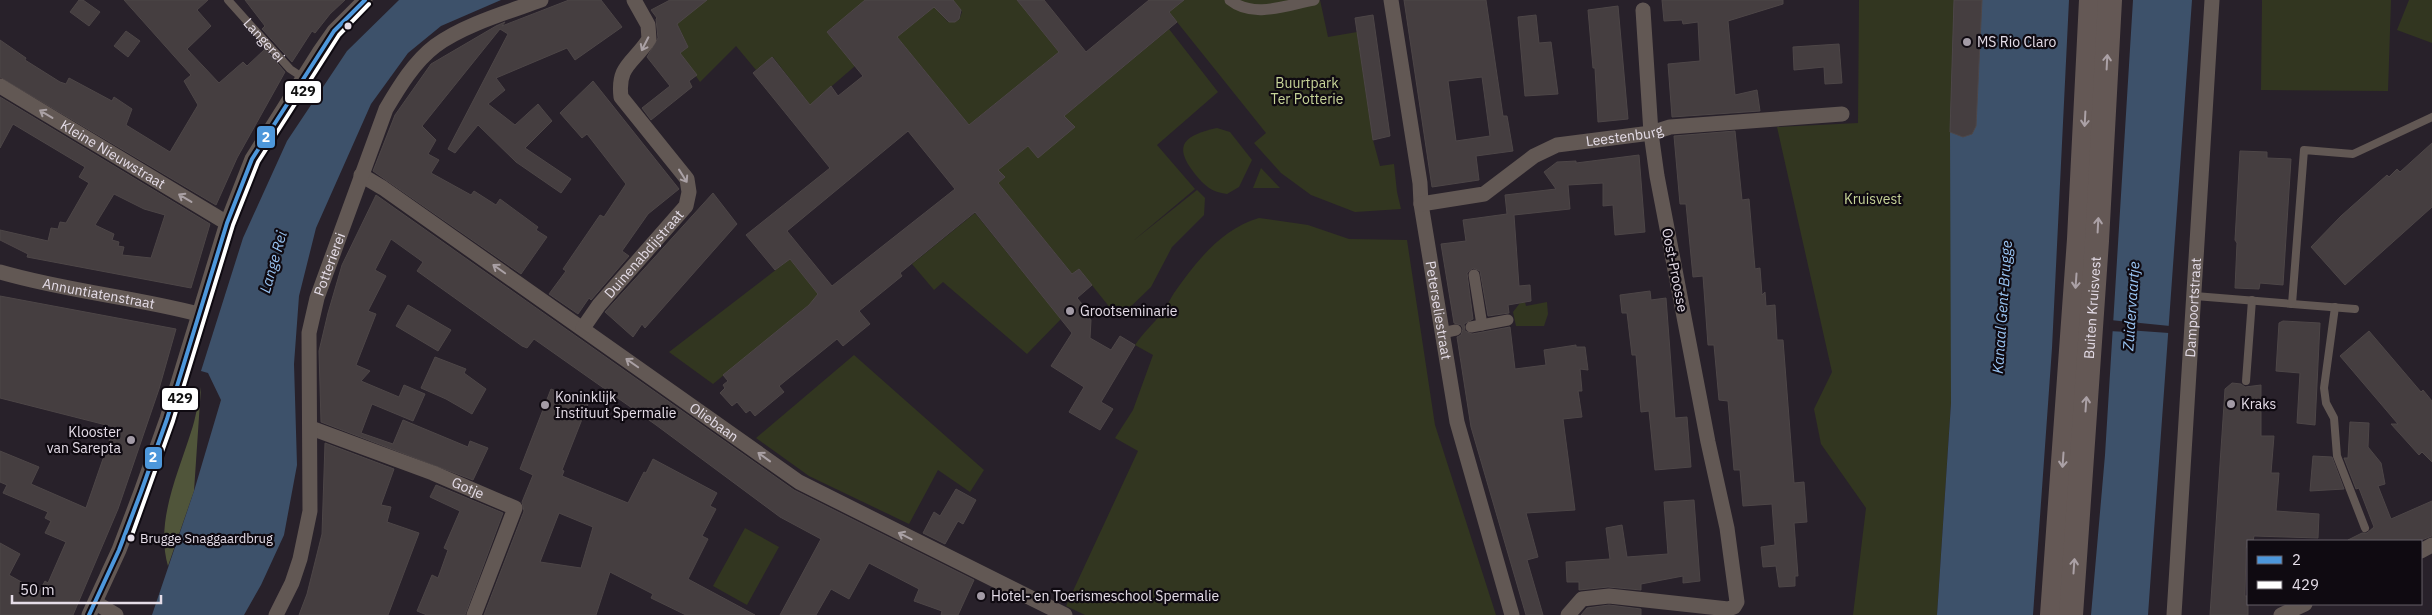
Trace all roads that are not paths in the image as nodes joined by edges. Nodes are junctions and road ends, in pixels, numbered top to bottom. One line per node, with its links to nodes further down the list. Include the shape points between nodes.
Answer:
1 (228, 0): 12 (lane, Langerei, via 290,69)
2 (364, 0): 12 (street, via 334,31)
3 (541, 0): 17 (street, Potterierei, via 435,46 394,95)
4 (634, 0): 29 (street, Duinenabdijstraat, one-way to 29, via 648,25 649,39 622,71 619,81 621,96 687,179 689,192 686,206 599,305)
5 (1230, 0): 6 (street, via 1255,11)
6 (1314, 0)
7 (1391, 0): 18 (street, Peterseliestraat)
8 (2091, 0): 41 (main road, Buiten Kruisvest, one-way to 41, via 2079,240)
9 (2110, 0): 42 (main road, Buiten Kruisvest, one-way to 9)
10 (2212, 0): 22 (street, Dampoortstraat)
11 (1643, 10): 16 (street, Oost-Proosse)
12 (302, 77): 19 (street, via 252,159)
13 (0, 86): 19 (street, Kleine Nieuwstraat, one-way to 13)
14 (1842, 114): 16 (street, Leestenburg, via 1670,127)
15 (2432, 117): 24 (lane, via 2353,154 2304,150)
16 (1651, 133): 18 (street, Leestenburg, via 1557,145 1534,156 1484,194); 40 (street, Oost-Proosse, via 1706,433 1727,528 1737,602 1728,609 1609,596 1582,600)
17 (361, 175): 29 (street, Oliebaan, one-way to 17); 31 (street, Potterierei, via 317,298 309,332)
18 (1421, 204): 39 (street, Peterseliestraat, via 1449,331 1457,422)
19 (227, 223): 27 (street)
20 (0, 272): 27 (street, Annuntiatenstraat)
21 (1474, 275): 28 (street, via 1477,326)
22 (2194, 296): 23 (lane); 43 (street, Dampoortstraat)
23 (2252, 300): 24 (lane); 30 (lane)
24 (2292, 304): 25 (lane)
25 (2335, 307): 26 (lane); 32 (lane, via 2324,388 2326,403 2334,418 2337,456)
26 (2355, 309)
27 (198, 314): 34 (street, via 167,418 125,536)
28 (1508, 320)
29 (583, 328): 38 (street, Oliebaan, one-way to 29, via 799,482)
30 (2246, 381)
31 (311, 428): 36 (street, Potterierei, via 310,511 306,539 292,582); 37 (street, Gotje, via 433,473 515,508)
32 (2365, 528)
33 (2303, 605): 44 (street)
34 (92, 609): 35 (street)
35 (116, 615)
36 (276, 615)
37 (474, 615)
38 (1065, 615)
39 (1512, 615)
40 (1568, 615)
41 (2052, 615)
42 (2071, 615)
43 (2174, 615)
44 (2281, 615)

